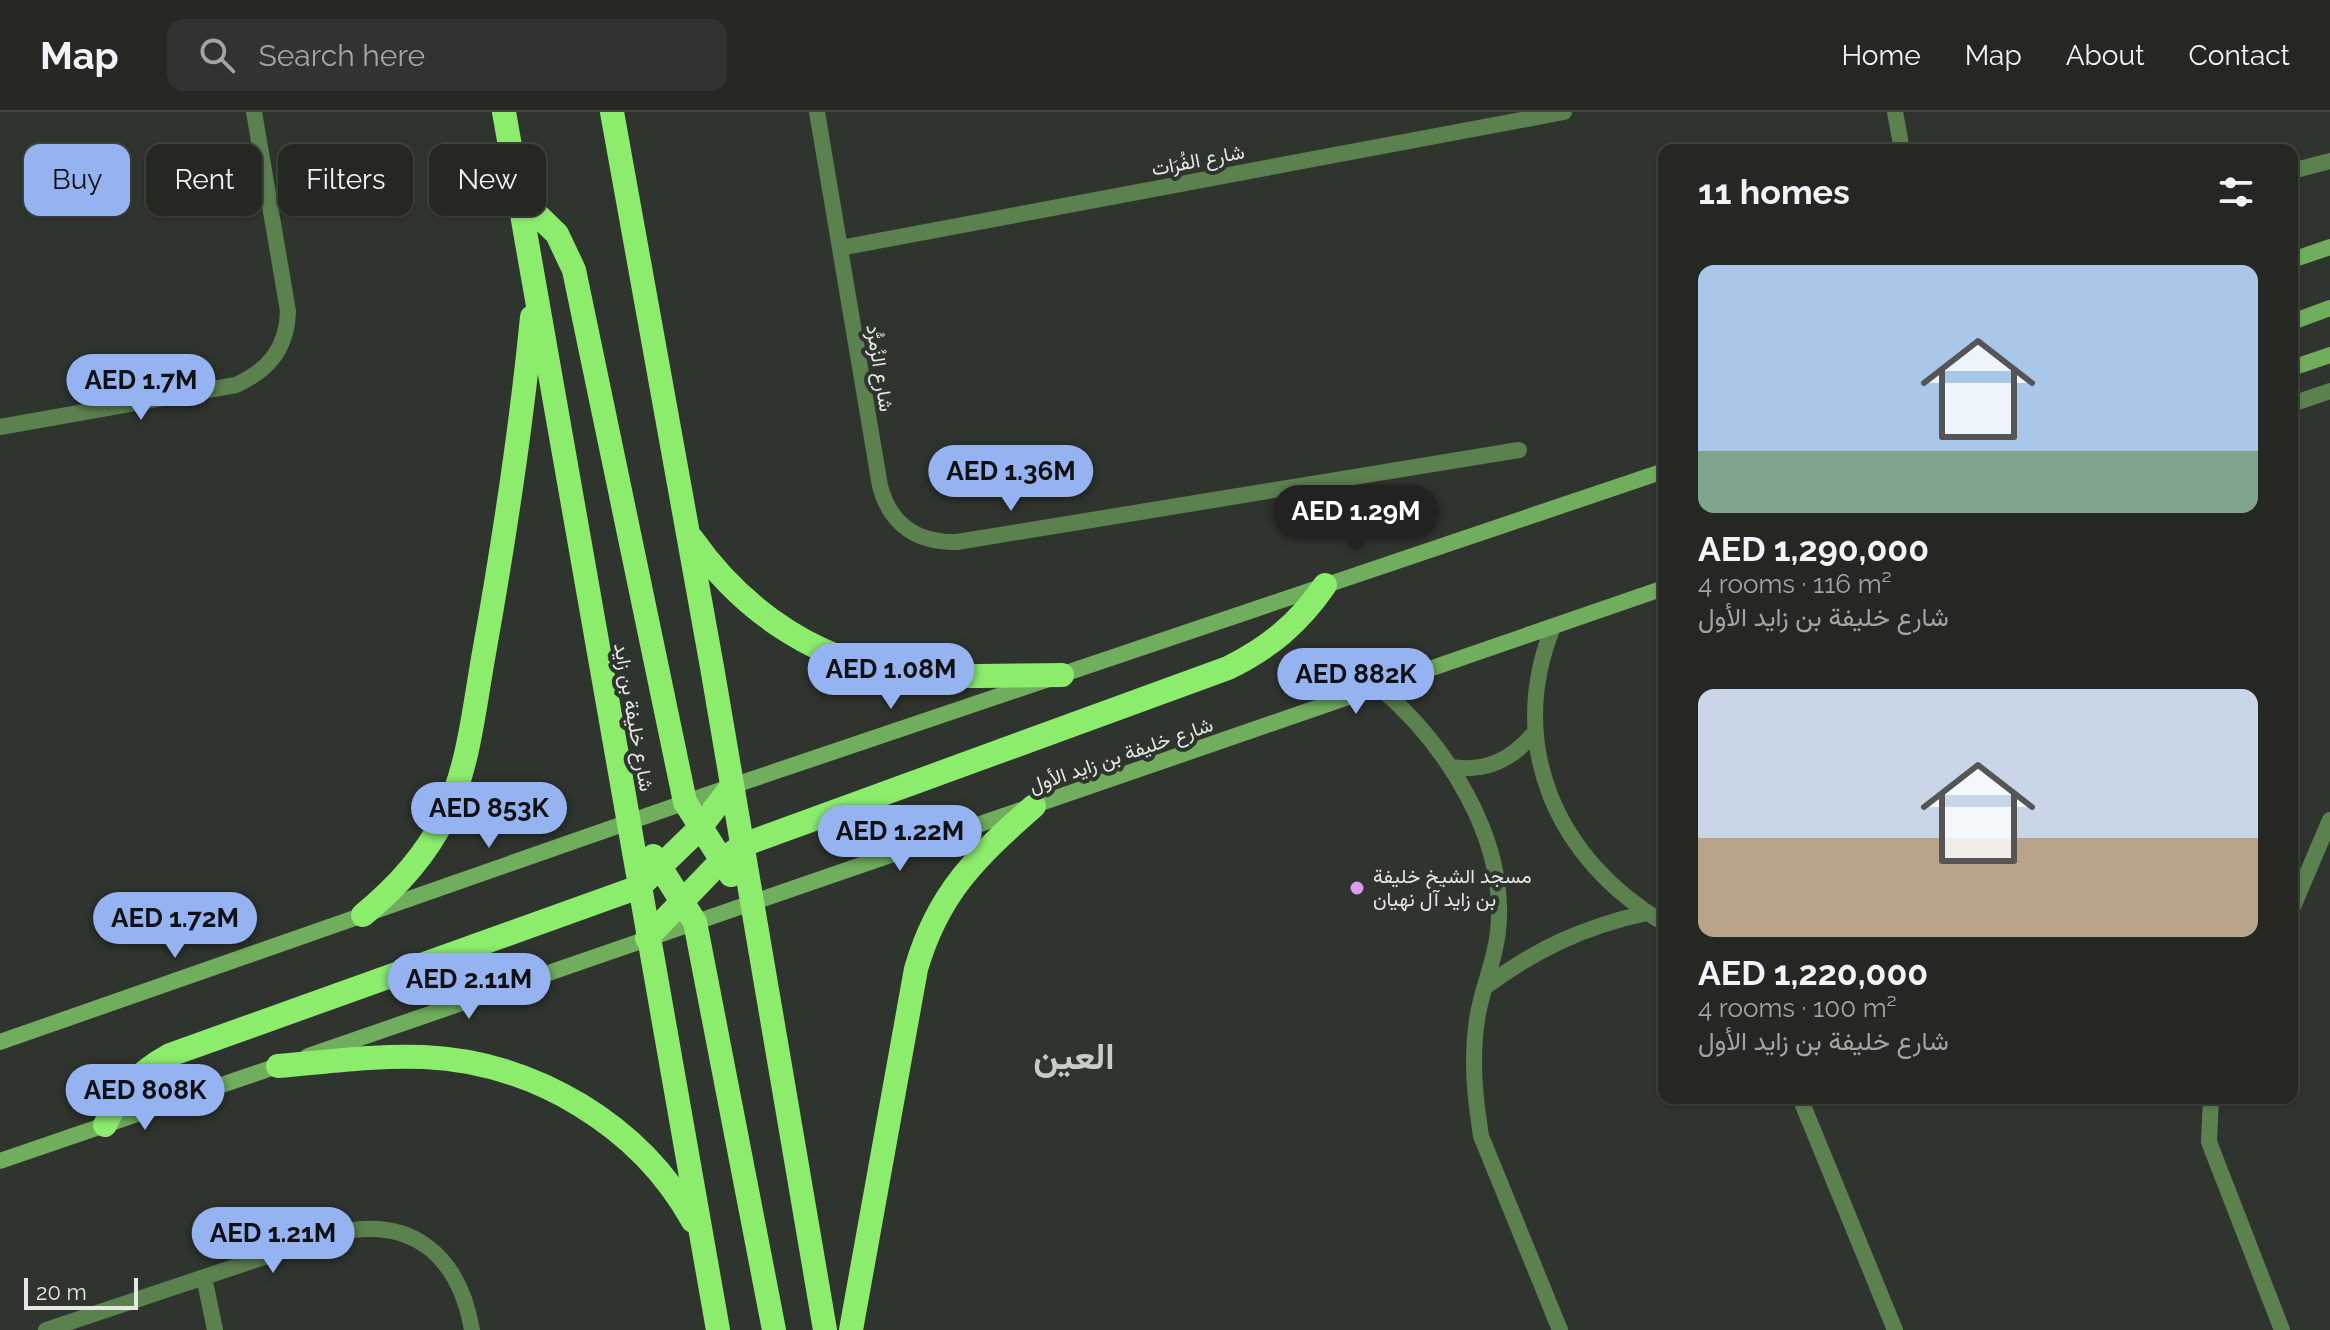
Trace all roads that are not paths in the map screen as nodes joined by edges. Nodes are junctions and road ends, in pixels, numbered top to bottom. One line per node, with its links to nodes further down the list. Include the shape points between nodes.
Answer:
1 (254, 112): 23 (street, via 288,311 284,343 275,358 236,385)
2 (504, 112): 7 (highway, شارع خليفة بن زايد)
3 (612, 112): 26 (highway)
4 (817, 112): 14 (street, شارع الزُمرُّد)
5 (1564, 112): 14 (street, شارع الفُرَات)
6 (1895, 112): 8 (street)
7 (510, 144)
8 (1901, 144)
9 (2330, 161): 10 (street)
10 (2298, 169)
11 (523, 216): 16 (highway, شارع خليفة بن زايد)
12 (538, 216): 35 (highway, via 557,234 574,270)
13 (2330, 247): 15 (main road)
14 (840, 248): 24 (street, شارع الزُمرُّد, via 884,502 905,529 921,538 957,542)
15 (2298, 258)
16 (535, 288): 38 (highway, شارع خليفة بن زايد); 48 (highway, via 513,489 458,785 431,844 389,894)
17 (2330, 308): 18 (main road)
18 (2298, 320)
19 (2330, 355): 20 (main road)
20 (2298, 366)
21 (2330, 391): 22 (street)
22 (2298, 402)
23 (0, 427)
24 (1519, 450)
25 (1658, 473): 27 (main road)
26 (688, 534): 30 (highway, via 751,606 803,642 847,659 913,674); 34 (highway)
27 (1325, 585): 30 (main road); 40 (highway, via 1292,627 1228,668)
28 (1658, 590): 29 (main road, شارع خليفة بن زايد الأول)
29 (1553, 627): 31 (main road, شارع خليفة بن زايد الأول); 32 (street, via 1536,679)
30 (1062, 675): 34 (main road)
31 (1379, 687): 33 (street, via 1418,724); 36 (main road, شارع خليفة بن زايد الأول)
32 (1534, 733): 33 (street, via 1497,764); 47 (street, via 1545,784 1577,842 1596,872)
33 (1450, 767): 52 (street, via 1484,836 1498,898 1495,958)
34 (732, 786): 35 (main road); 39 (highway); 40 (highway)
35 (685, 802): 38 (main road); 39 (highway)
36 (1034, 806): 46 (main road, شارع خليفة بن زايد الأول); 67 (highway, via 972,861 924,941)
37 (2330, 820): 44 (street)
38 (628, 823): 42 (highway); 43 (highway, شارع خليفة بن زايد); 48 (main road)
39 (699, 829): 41 (highway); 42 (highway)
40 (743, 845): 41 (highway); 46 (highway)
41 (720, 862): 45 (highway); 46 (highway)
42 (662, 868): 43 (highway); 45 (highway)
43 (639, 887): 51 (highway, شارع خليفة بن زايد); 57 (highway, via 170,1055 138,1077)
44 (2298, 895)
45 (683, 899): 50 (highway); 51 (highway)
46 (753, 902): 50 (main road, شارع خليفة بن زايد الأول); 66 (highway)
47 (1647, 913): 49 (street); 52 (street, via 1577,932)
48 (363, 915): 53 (main road)
49 (1658, 919)
50 (695, 922): 51 (main road, شارع خليفة بن زايد الأول); 65 (highway)
51 (647, 938): 54 (main road, شارع خليفة بن زايد الأول); 59 (highway, شارع خليفة بن زايد)
52 (1484, 988): 68 (street, via 1473,1050 1481,1136)
53 (0, 1042)
54 (278, 1066): 57 (main road, شارع خليفة بن زايد الأول); 59 (highway, via 425,1057 479,1065 551,1090 609,1121 643,1152)
55 (1802, 1104): 69 (street)
56 (2211, 1104): 70 (street, via 2209,1142)
57 (105, 1125): 58 (main road, شارع خليفة بن زايد الأول)
58 (0, 1161)
59 (702, 1237): 64 (highway, شارع خليفة بن زايد)
60 (204, 1277): 61 (street); 62 (street); 63 (street, via 342,1232 390,1230 429,1247 446,1263 459,1282)
61 (46, 1330)
62 (215, 1330)
63 (472, 1330)
64 (718, 1330)
65 (774, 1330)
66 (825, 1330)
67 (851, 1330)
68 (1560, 1330)
69 (1895, 1330)
70 (2282, 1330)

